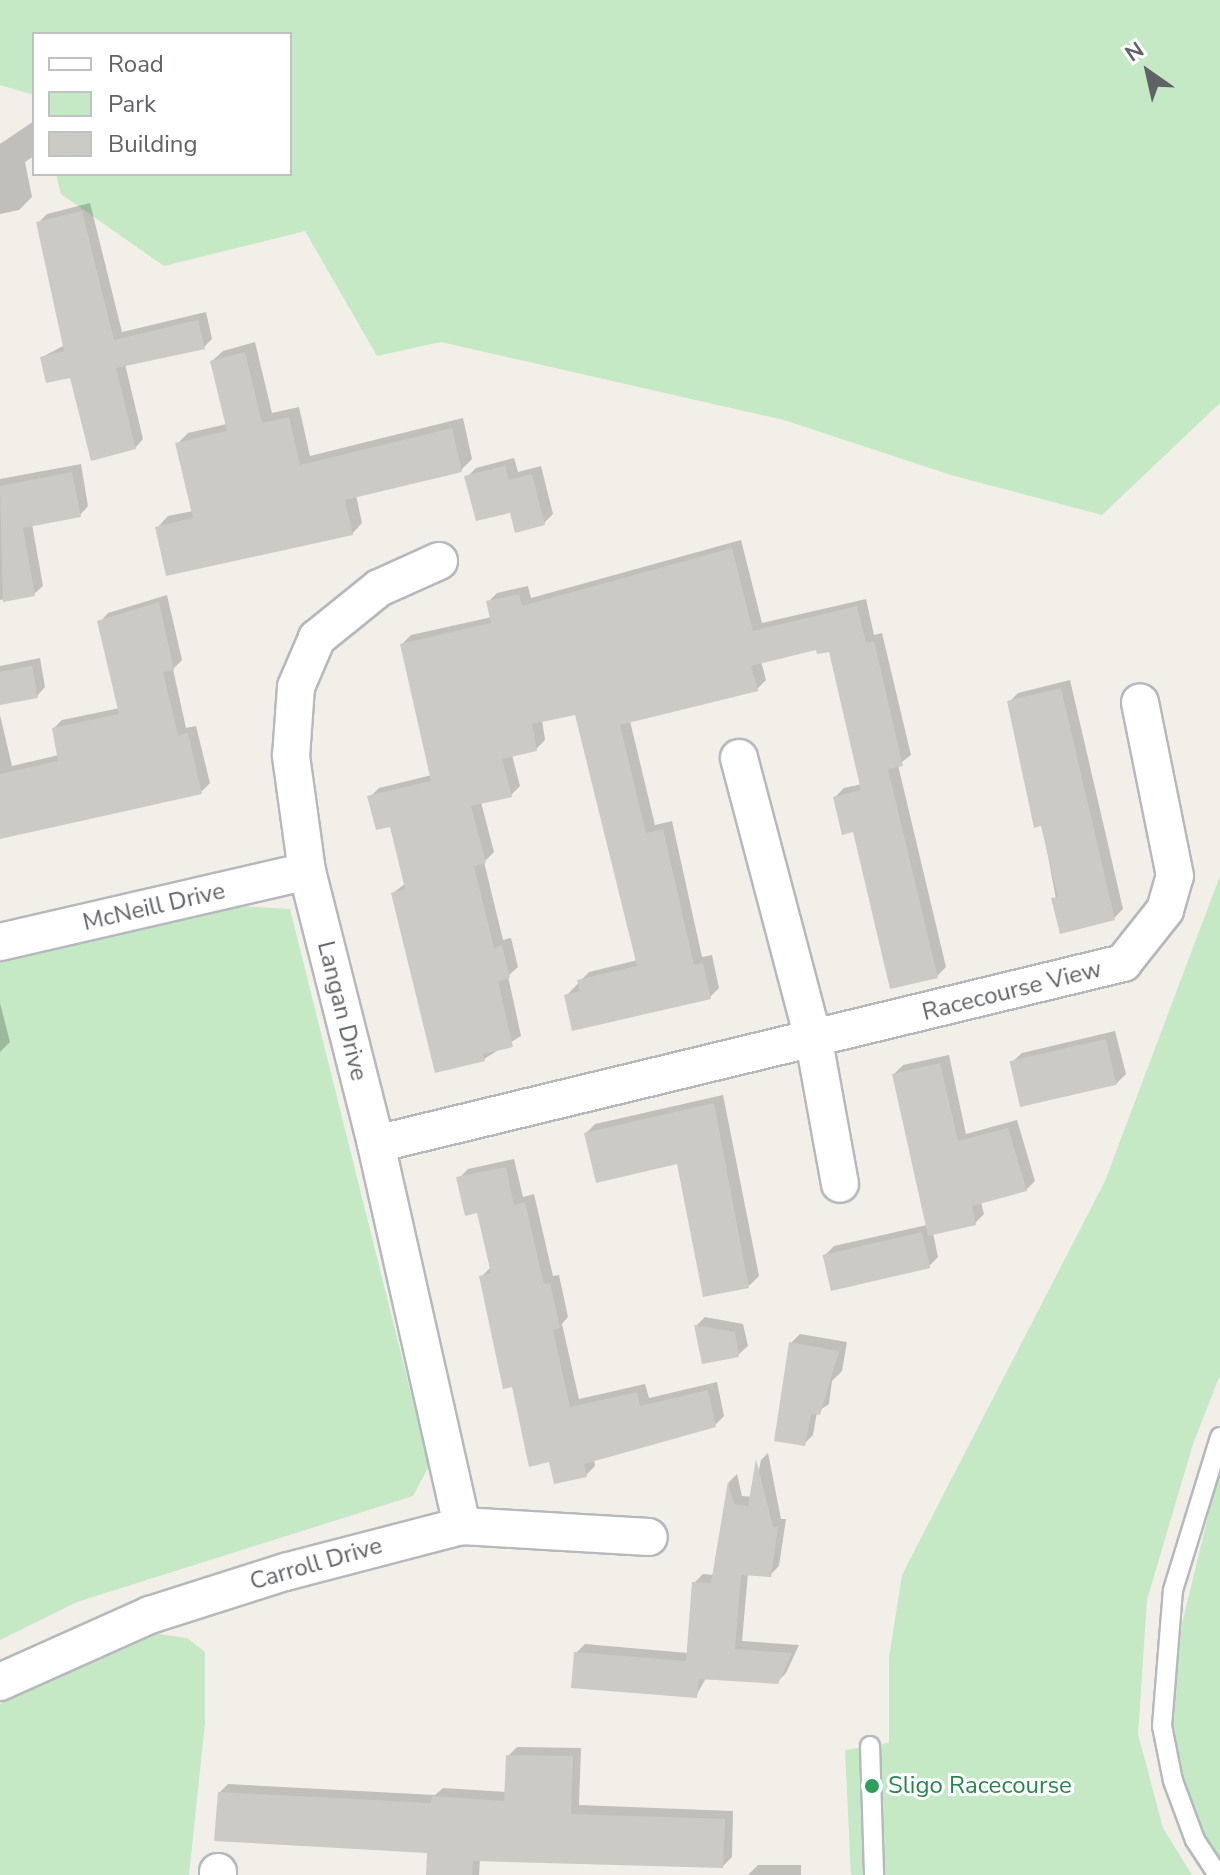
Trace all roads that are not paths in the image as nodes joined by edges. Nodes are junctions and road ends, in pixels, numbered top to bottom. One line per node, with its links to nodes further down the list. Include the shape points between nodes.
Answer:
1 (439, 561): 4 (street, Langan Drive, via 405,573 348,609 317,638 296,687 291,756)
2 (1140, 702): 6 (street, Racecourse View, via 1175,876 1165,910 1123,963)
3 (739, 758): 6 (street)
4 (307, 871): 5 (street, McNeill Drive); 7 (street, Langan Drive)
5 (0, 942)
6 (814, 1041): 7 (street, Racecourse View); 8 (street)
7 (376, 1144): 10 (street, Langan Drive)
8 (840, 1184)
9 (1220, 1437): 15 (lane, via 1173,1590 1162,1726 1173,1781 1195,1840)
10 (462, 1526): 11 (street, Carroll Drive); 12 (street, Carroll Drive, via 285,1572 150,1615)
11 (649, 1537)
12 (0, 1682)
13 (870, 1746): 14 (lane)
14 (874, 1875)
15 (1218, 1875)

